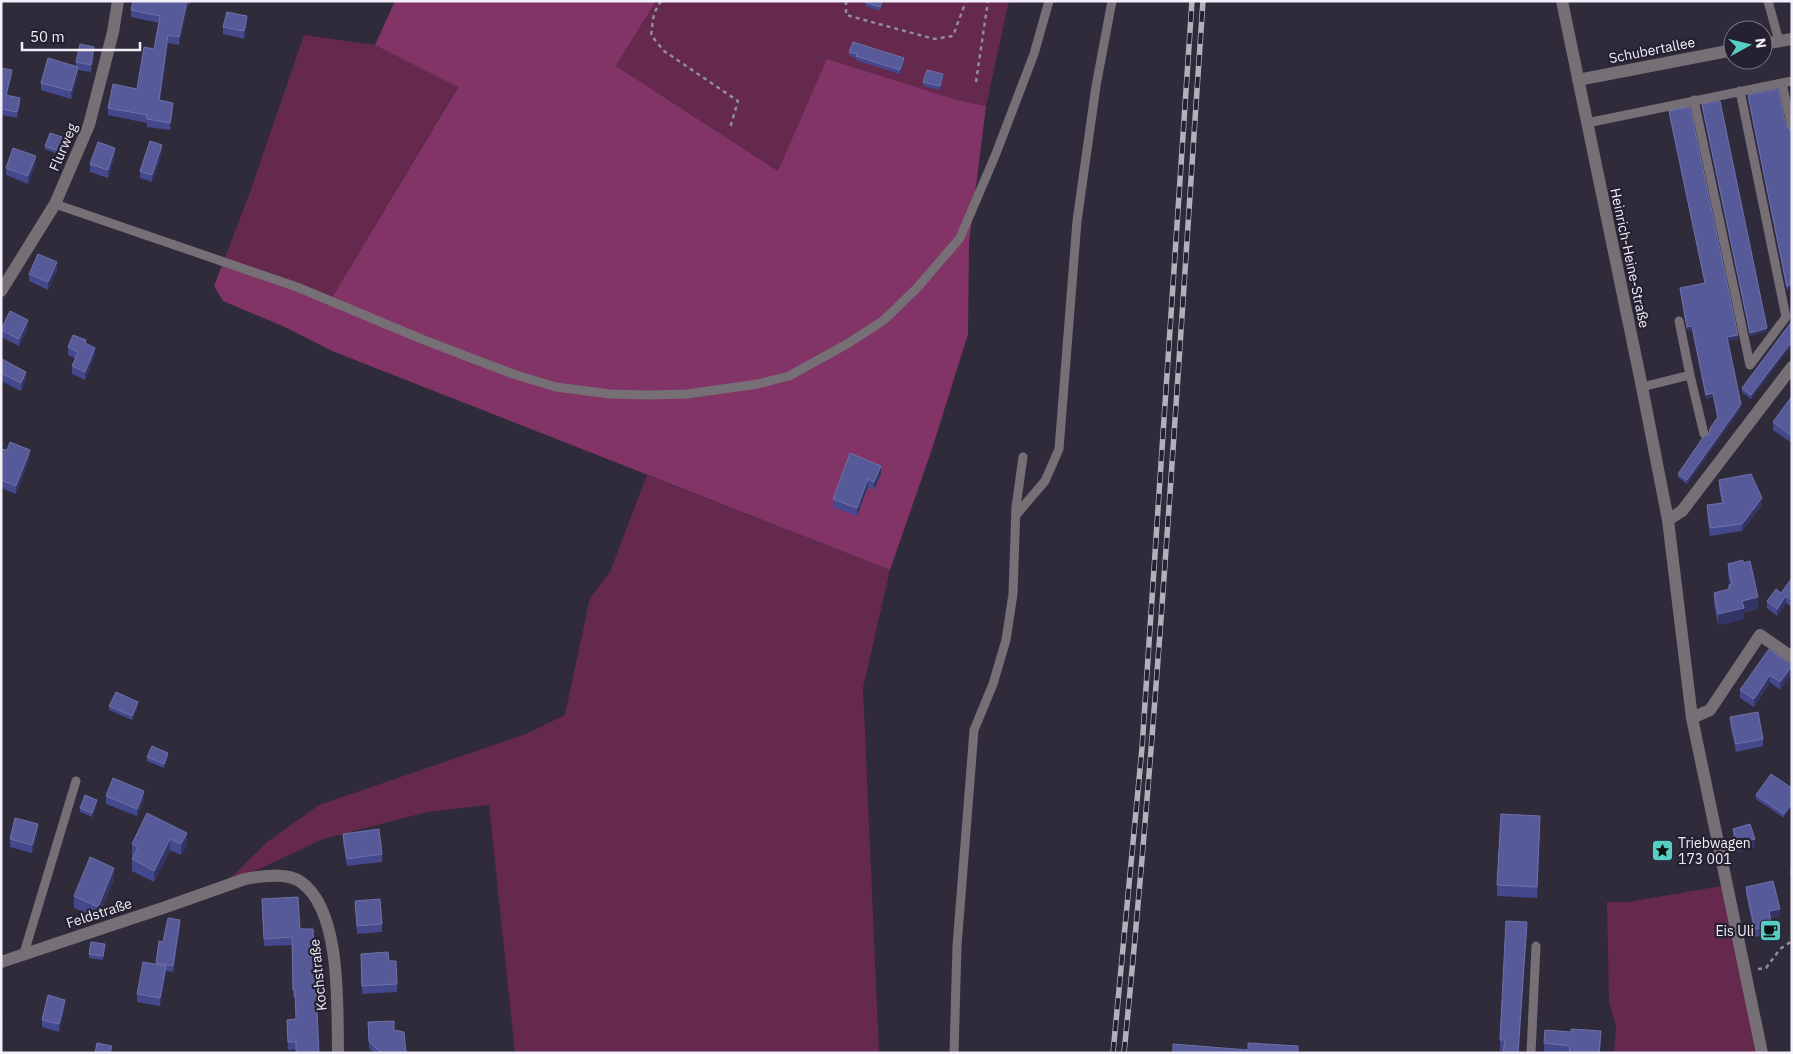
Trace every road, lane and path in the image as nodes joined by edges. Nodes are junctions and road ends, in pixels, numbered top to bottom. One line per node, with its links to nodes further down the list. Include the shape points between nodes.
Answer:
1 (118, 1): 20 (street, Flurweg, via 89,125)
2 (661, 1): 18 (path, via 654,13 651,35 664,51 738,101)
3 (846, 1): 4 (path, via 846,15 934,39 953,36)
4 (966, 1)
5 (988, 1): 13 (path)
6 (1049, 1): 20 (lane, via 1034,54 960,238 884,320 789,376 758,384 687,394 650,395 556,387 433,343 297,287)
7 (1112, 1): 29 (lane, via 1077,221 1059,449 1045,481)
8 (1562, 1): 12 (street, Heinrich-Heine-Straße)
9 (1768, 1): 10 (lane)
10 (1785, 40)
11 (1723, 52): 12 (street, Schubertallee)
12 (1578, 80): 17 (street, Heinrich-Heine-Straße)
13 (976, 82)
14 (1787, 82): 15 (lane); 19 (lane)
15 (1740, 91): 16 (lane); 22 (lane)
16 (1694, 100): 17 (lane); 22 (lane, via 1750,365)
17 (1586, 123): 26 (street, Heinrich-Heine-Straße)
18 (730, 128)
19 (1792, 128)
20 (55, 204): 21 (street, Flurweg)
21 (1, 291)
22 (1789, 314)
23 (1679, 321): 25 (lane)
24 (1792, 366): 30 (street, via 1682,511)
25 (1690, 375): 26 (lane); 27 (lane)
26 (1642, 387): 30 (street, Heinrich-Heine-Straße)
27 (1704, 434)
28 (1023, 458): 29 (lane)
29 (1016, 515): 41 (lane, via 1013,594 1006,640 974,730 957,946)
30 (1668, 520): 32 (street, Heinrich-Heine-Straße)
31 (1792, 657): 32 (street, via 1760,635 1710,710)
32 (1692, 718): 39 (street, Heinrich-Heine-Straße)
33 (76, 781): 37 (lane)
34 (205, 894): 37 (street, Feldstraße); 40 (street, Kochstraße, via 245,879 284,876 301,882 319,901 331,936 337,979)
35 (1792, 941): 39 (path, via 1780,949 1766,968)
36 (1536, 946): 42 (lane)
37 (24, 953): 38 (street, Feldstraße)
38 (1, 962)
39 (1746, 970): 43 (street, Heinrich-Heine-Straße)
40 (338, 1053)
41 (954, 1053)
42 (1531, 1053)
43 (1762, 1053)

